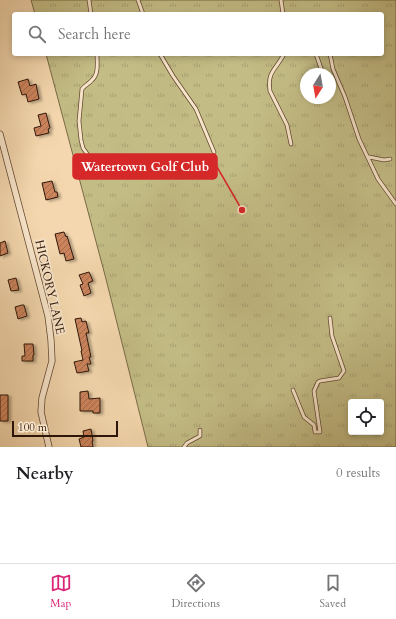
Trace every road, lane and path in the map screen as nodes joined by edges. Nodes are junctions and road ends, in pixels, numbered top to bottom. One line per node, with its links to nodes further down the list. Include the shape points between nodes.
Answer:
1 (89, 0): 4 (lane)
2 (138, 0): 5 (lane)
3 (280, 0): 6 (lane)
4 (91, 12)
5 (142, 12)
6 (283, 12)
7 (96, 56): 18 (lane, via 97,72 93,80 82,89 79,120 83,148 90,158)
8 (161, 56): 15 (lane, via 196,109)
9 (283, 56): 14 (lane, via 270,74 269,86 287,124)
10 (317, 56): 12 (lane)
11 (330, 56): 16 (lane, via 359,139)
12 (321, 68)
13 (0, 134): 23 (street, HICKORY LANE, via 48,316 52,361 41,412)
14 (291, 144)
15 (214, 152)
16 (369, 157): 17 (lane); 19 (lane, via 378,179)
17 (390, 159)
18 (94, 173)
19 (396, 204)
20 (330, 318): 21 (lane, via 332,336 344,371 338,378 320,380 314,391 320,432 315,432 314,425 304,417)
21 (293, 390)
22 (200, 430): 24 (lane, via 200,436)
23 (49, 447)
24 (184, 447)

